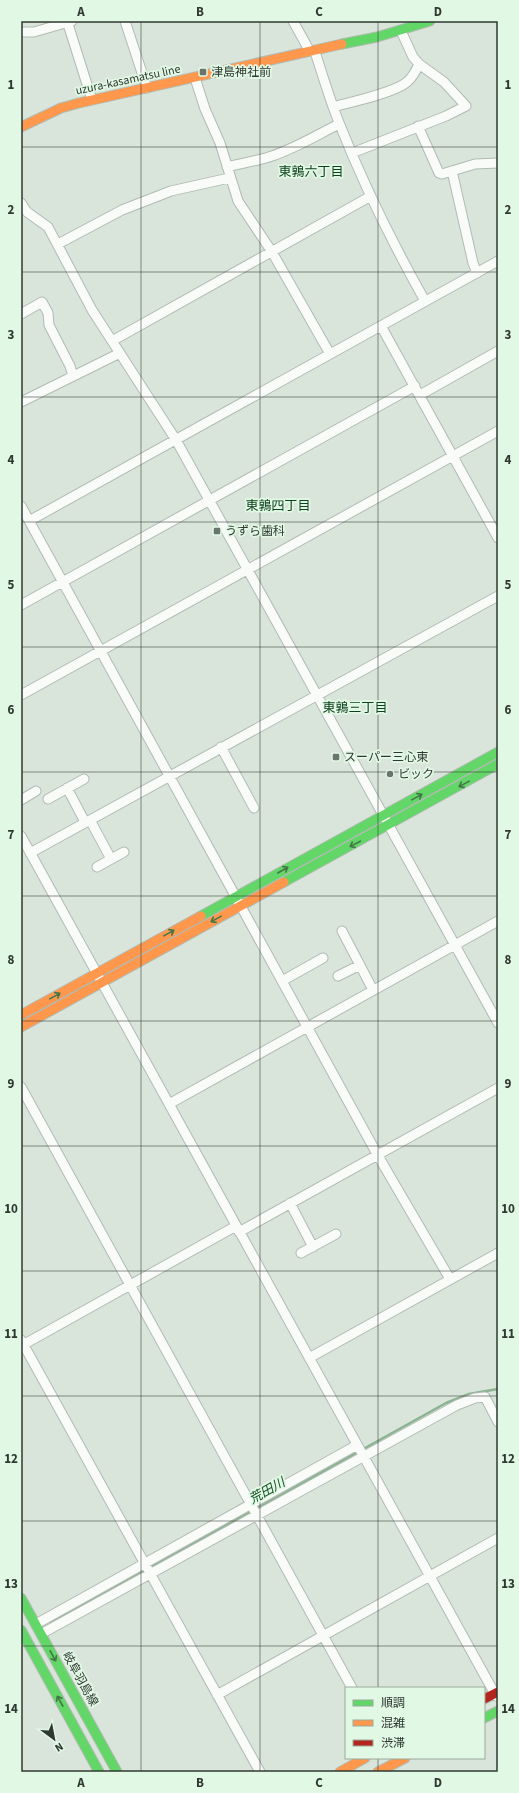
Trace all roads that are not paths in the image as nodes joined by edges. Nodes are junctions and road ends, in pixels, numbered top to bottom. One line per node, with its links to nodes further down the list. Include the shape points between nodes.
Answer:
1 (126, 21): 10 (street)
2 (293, 21): 7 (street)
3 (430, 21): 5 (main road, uzura-kasamatsu line)
4 (69, 22): 6 (street, via 34,32); 11 (street)
5 (401, 31): 7 (main road, uzura-kasamatsu line); 8 (street, via 408,49)
6 (21, 32)
7 (309, 50): 9 (main road, uzura-kasamatsu line); 12 (street, via 315,52)
8 (419, 64): 12 (street, via 414,75 395,89); 14 (street, via 444,82 466,106)
9 (195, 78): 10 (main road, uzura-kasamatsu line); 18 (street)
10 (147, 88): 11 (main road, uzura-kasamatsu line)
11 (92, 100): 15 (main road, uzura-kasamatsu line, via 61,108)
12 (333, 107): 13 (street)
13 (339, 124): 16 (street); 18 (street, via 272,156)
14 (418, 126): 16 (street); 19 (street, via 439,173)
15 (21, 127)
16 (352, 153): 21 (street)
17 (498, 163): 19 (street, via 475,164)
18 (227, 167): 20 (street)
19 (452, 171): 27 (street)
20 (229, 178): 24 (street, via 171,192 122,210); 25 (street, via 238,201)
21 (371, 196): 25 (street); 28 (street, via 395,248)
22 (21, 203): 23 (street)
23 (24, 214): 24 (street, via 48,227)
24 (58, 244): 31 (street, via 92,310)
25 (272, 252): 31 (street); 34 (street)
26 (498, 261): 27 (street)
27 (477, 273): 28 (street)
28 (425, 301): 30 (street)
29 (21, 314): 35 (street, via 42,302 48,313 48,325)
30 (381, 326): 34 (street); 36 (street)
31 (112, 341): 33 (street)
32 (498, 352): 36 (street)
33 (120, 353): 35 (street); 39 (street)
34 (330, 354): 39 (street)
35 (73, 376): 37 (street)
36 (418, 391): 40 (street); 41 (street)
37 (21, 402)
38 (498, 431): 40 (street)
39 (176, 440): 41 (street); 43 (street)
40 (453, 456): 44 (street); 45 (street)
41 (210, 501): 45 (street); 46 (street)
42 (21, 506): 43 (street)
43 (29, 521): 46 (street)
44 (498, 538)
45 (248, 569): 49 (street); 51 (street)
46 (63, 581): 48 (street); 49 (street)
47 (498, 596): 51 (street)
48 (21, 605)
49 (101, 651): 50 (street); 55 (street)
50 (21, 695)
51 (317, 695): 52 (street); 62 (street)
52 (221, 747): 55 (street); 61 (street)
53 (498, 752): 62 (main road, one-way to 53)
54 (498, 764): 64 (main road, one-way to 64)
55 (169, 775): 63 (street); 70 (street)
56 (84, 779): 57 (street)
57 (67, 788): 59 (street); 63 (street)
58 (36, 791): 60 (street)
59 (48, 799)
60 (21, 800)
61 (254, 808)
62 (383, 816): 64 (street); 70 (main road, one-way to 62)
63 (87, 821): 67 (street); 68 (street)
64 (389, 825): 71 (main road, one-way to 71); 74 (street)
65 (21, 836): 67 (street)
66 (124, 852): 68 (street)
67 (30, 853): 77 (street)
68 (111, 859): 69 (street)
69 (97, 867)
70 (236, 897): 71 (street); 77 (main road, one-way to 70)
71 (241, 906): 79 (street); 80 (main road, one-way to 80)
72 (498, 921): 74 (street)
73 (342, 931): 76 (street)
74 (455, 944): 81 (street); 83 (street)
75 (323, 958): 79 (street)
76 (360, 965): 78 (street); 81 (street)
77 (96, 973): 80 (street); 82 (main road, one-way to 77)
78 (338, 976)
79 (282, 981): 85 (street)
80 (101, 983): 84 (main road); 88 (street)
81 (373, 990): 85 (street)
82 (21, 1015)
83 (498, 1023)
84 (21, 1027)
85 (307, 1027): 88 (street); 89 (street)
86 (21, 1087): 97 (street)
87 (498, 1088): 89 (street)
88 (169, 1104): 91 (street)
89 (377, 1154): 90 (street); 96 (street)
90 (290, 1203): 91 (street); 93 (street)
91 (238, 1229): 97 (street); 99 (street)
92 (336, 1234): 93 (street)
93 (313, 1246): 94 (street)
94 (301, 1253)
95 (498, 1253): 96 (street)
96 (450, 1280): 99 (street)
97 (131, 1285): 98 (street); 102 (street)
98 (22, 1343): 104 (street)
99 (309, 1358): 101 (street)
100 (498, 1422): 101 (street, via 485,1397 475,1398)
101 (361, 1451): 102 (street); 102 (street); 105 (street)
102 (253, 1510): 104 (street); 110 (street)
103 (498, 1538): 105 (street)
104 (148, 1568): 107 (street); 109 (street); 113 (street)
105 (430, 1576): 110 (street); 114 (street)
106 (21, 1598): 107 (main road, 岐阜羽島線)
107 (36, 1624): 109 (main road, 岐阜羽島線)
108 (21, 1631): 111 (main road)
109 (41, 1634): 122 (main road, 岐阜羽島線, one-way to 122)
110 (322, 1636): 112 (street); 113 (street)
111 (24, 1644): 121 (main road, one-way to 111)
112 (351, 1687)
113 (217, 1695): 123 (street)
114 (497, 1695): 115 (main road)
115 (485, 1699)
116 (498, 1711): 117 (main road)
117 (485, 1718)
118 (363, 1759): 124 (main road)
119 (404, 1759): 120 (main road)
120 (395, 1768): 125 (main road)
121 (99, 1772)
122 (117, 1772)
123 (260, 1772)
124 (340, 1772)
125 (378, 1772)

